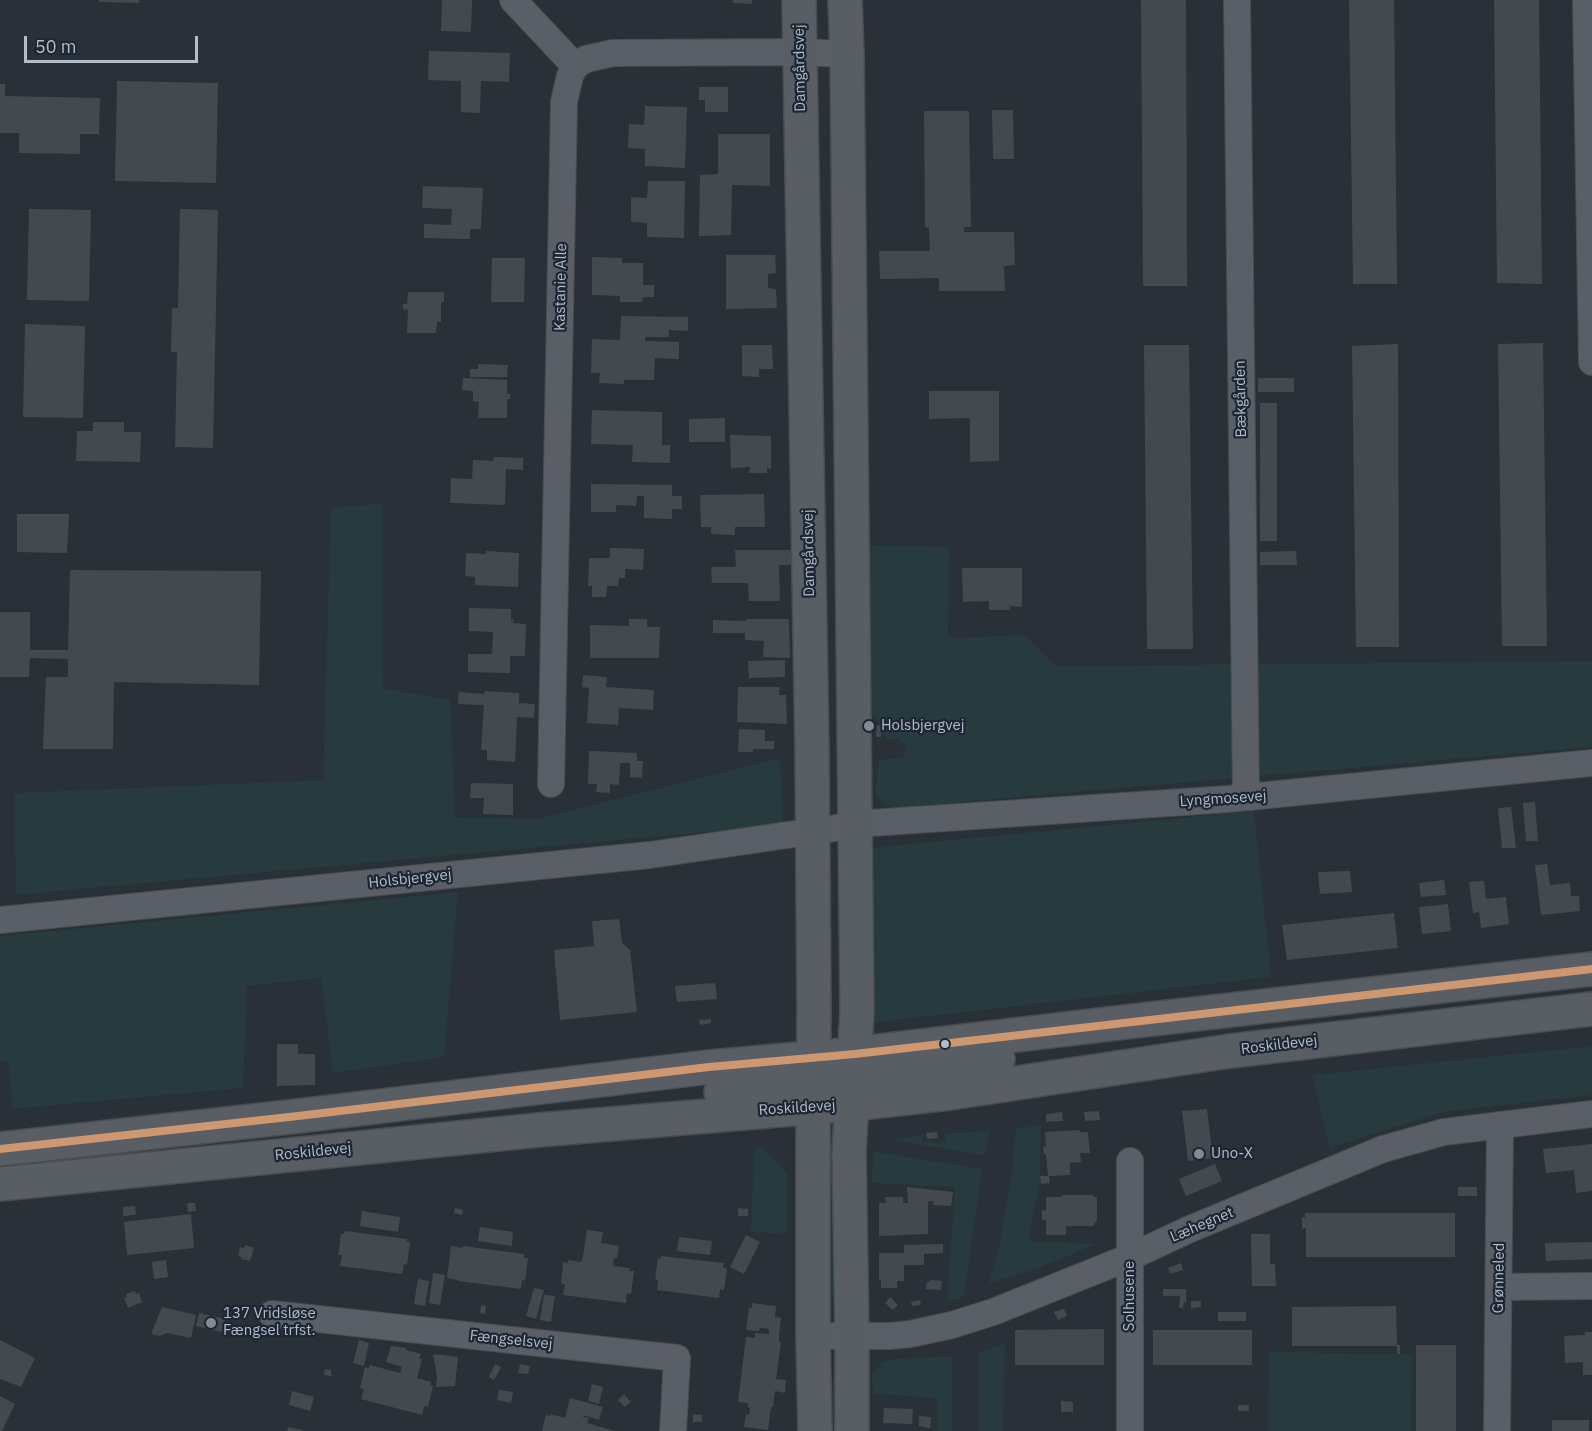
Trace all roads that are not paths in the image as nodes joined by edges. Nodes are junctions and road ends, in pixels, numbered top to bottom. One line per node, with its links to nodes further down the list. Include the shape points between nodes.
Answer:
1 (513, 0): 8 (street)
2 (799, 0): 6 (main road, Damgårdsvej)
3 (845, 0): 7 (main road)
4 (1237, 0): 12 (street, Bækgården)
5 (1586, 0): 9 (street)
6 (800, 52): 7 (street); 8 (street, via 613,53 586,59); 14 (main road, Damgårdsvej)
7 (847, 54): 13 (main road)
8 (575, 66): 11 (street, Kastanie Alle, via 564,102)
9 (1592, 362)
10 (1592, 763): 12 (street, Lyngmosevej)
11 (551, 784)
12 (1246, 797): 13 (street, Lyngmosevej)
13 (854, 825): 14 (street, Holsbjergvej); 19 (main road, via 857,1011)
14 (812, 831): 15 (street, Holsbjergvej, via 650,855); 18 (main road, Damgårdsvej)
15 (0, 921)
16 (1592, 969): 19 (main road, Roskildevej, via 1134,1021)
17 (1592, 1009): 19 (main road, Roskildevej, via 1230,1051 950,1093)
18 (813, 1080): 19 (main road, Roskildevej); 19 (main road, Roskildevej); 22 (main road, Roskildevej, via 709,1067); 24 (main road, Roskildevej, via 538,1130); 29 (main road, Damgårdsvej)
19 (853, 1081): 30 (main road, via 849,1163)
20 (1592, 1114): 21 (street, Læhegnet)
21 (1500, 1125): 25 (street, Læhegnet, via 1444,1132 1383,1149); 27 (street, Grønneled)
22 (0, 1149)
23 (1130, 1161): 25 (street, Solhusene)
24 (0, 1184)
25 (1130, 1257): 30 (street, Læhegnet, via 952,1325 910,1334); 34 (street, Solhusene)
26 (1592, 1286): 27 (street)
27 (1499, 1287): 35 (street, Grønneled)
28 (272, 1314): 31 (street, Fængselsvej, via 677,1358)
29 (813, 1336): 30 (street, Læhegnet); 32 (main road, Damgårdsvej)
30 (852, 1336): 33 (main road)
31 (673, 1431)
32 (815, 1431)
33 (852, 1431)
34 (1130, 1431)
35 (1497, 1431)

